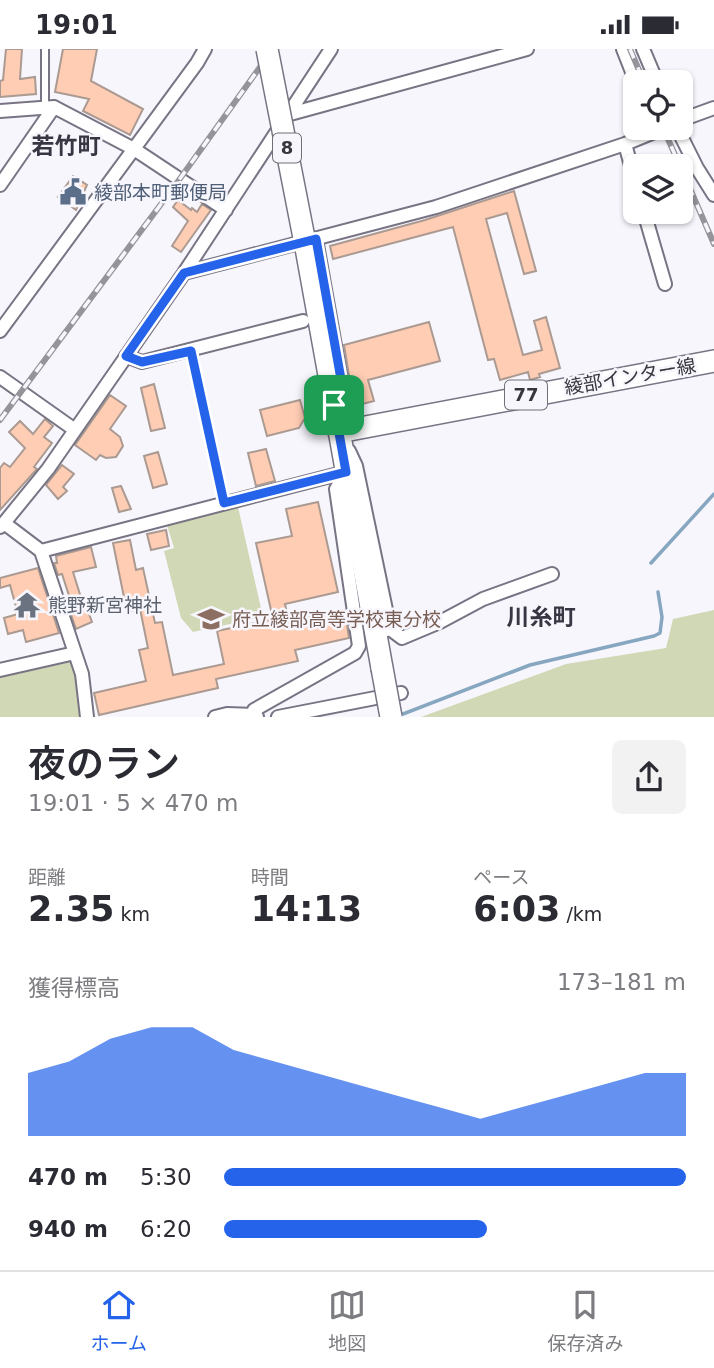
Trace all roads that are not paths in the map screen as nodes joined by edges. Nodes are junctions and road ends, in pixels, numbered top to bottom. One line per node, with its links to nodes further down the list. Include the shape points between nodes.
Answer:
1 (45, 49): 10 (lane)
2 (205, 49): 18 (street)
3 (267, 49): 24 (main road, 8, bridge)
4 (331, 49): 13 (street)
5 (527, 49): 13 (street)
6 (623, 49): 8 (street)
7 (643, 49): 9 (street)
8 (631, 70)
9 (652, 70)
10 (49, 107): 12 (street); 18 (street); 20 (street)
11 (714, 108): 14 (street)
12 (0, 111)
13 (290, 114): 22 (street)
14 (693, 116)
15 (634, 140): 17 (street)
16 (683, 140): 21 (street)
17 (625, 144): 19 (street); 24 (street)
18 (134, 149): 22 (street); 28 (street)
19 (628, 154)
20 (0, 185)
21 (714, 195)
22 (226, 210): 25 (street)
23 (648, 224): 26 (street)
24 (311, 243): 25 (street); 34 (main road, 8)
25 (184, 273): 30 (street)
26 (665, 284)
27 (303, 321): 29 (street)
28 (0, 331)
29 (191, 351): 30 (street, via 142,362); 36 (lane)
30 (126, 356): 33 (street)
31 (714, 361): 34 (main road, 綾部インター線 / 77)
32 (0, 377): 33 (street)
33 (75, 429): 37 (street)
34 (339, 432): 35 (main road, 8); 39 (street, via 356,466 386,630 402,638 483,599)
35 (346, 472): 36 (street); 43 (street, via 337,489 359,646 355,653 254,710); 47 (main road, 8, bridge)
36 (224, 503): 38 (street)
37 (2, 525): 38 (street)
38 (41, 551): 40 (street)
39 (552, 574)
40 (75, 653): 41 (street); 44 (street)
41 (0, 670)
42 (401, 693): 46 (street)
43 (256, 716): 45 (street)
44 (87, 717)
45 (215, 717)
46 (278, 717)
47 (391, 717)

